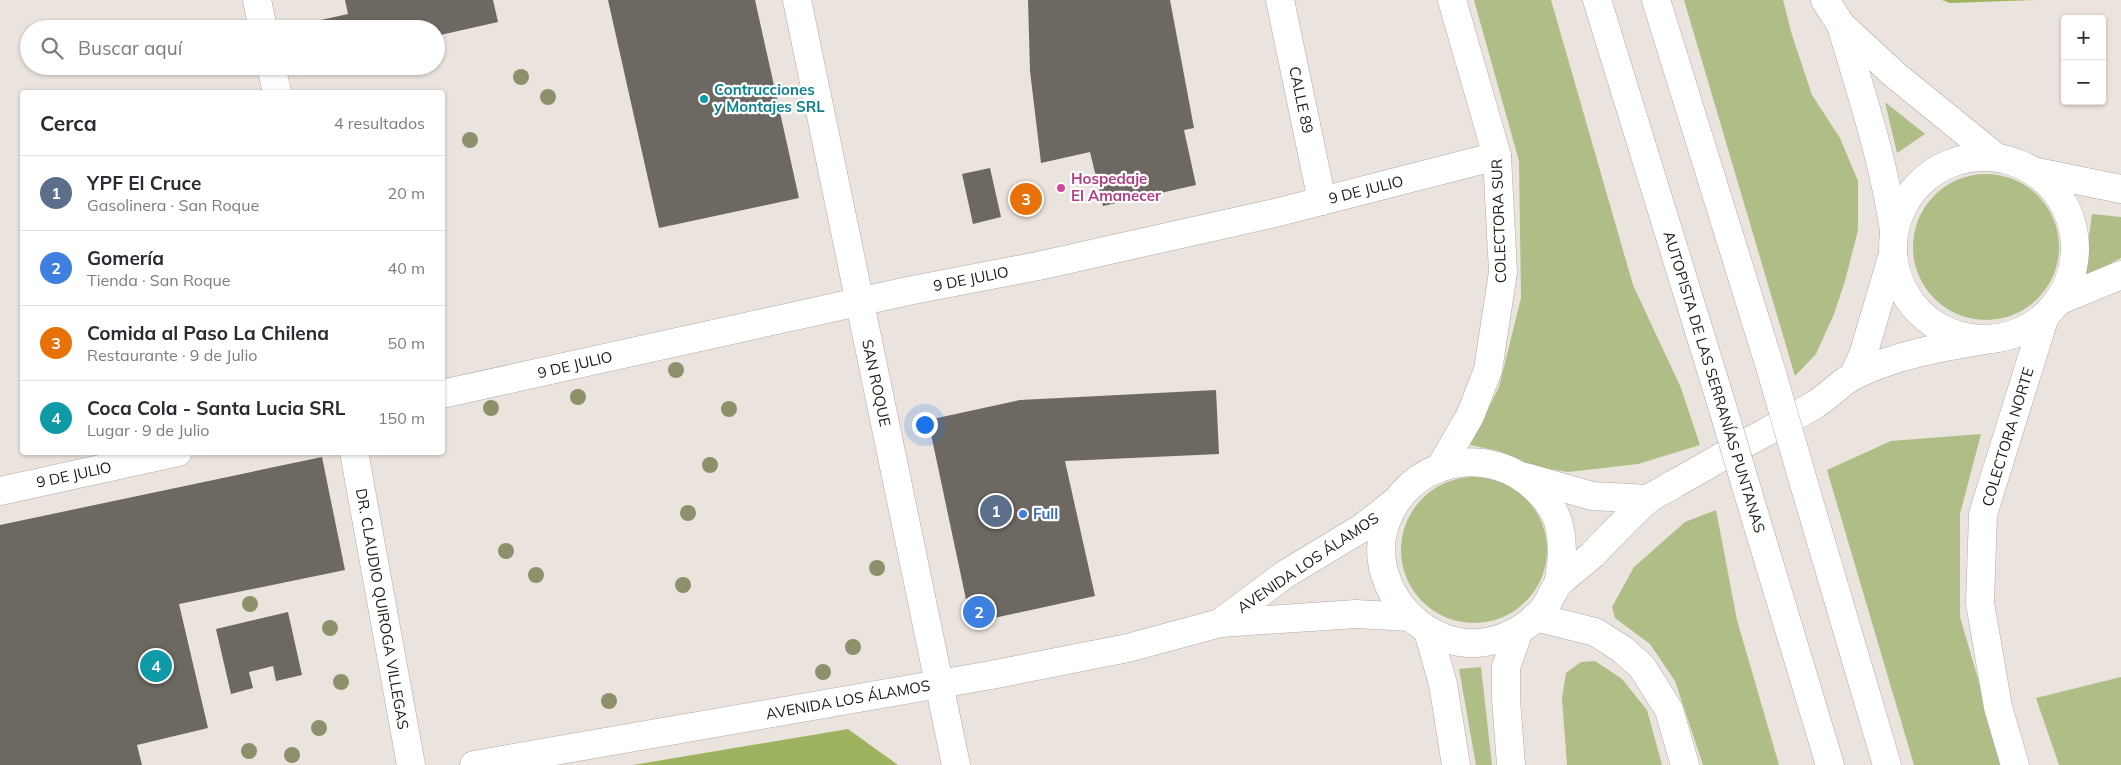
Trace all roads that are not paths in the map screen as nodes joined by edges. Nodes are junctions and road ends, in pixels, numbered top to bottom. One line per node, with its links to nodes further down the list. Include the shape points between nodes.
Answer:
1 (257, 0): 8 (main road)
2 (797, 0): 19 (main road, SAN ROQUE)
3 (1280, 0): 16 (main road, CALLE 89)
4 (1452, 0): 12 (main road, COLECTORA SUR)
5 (1597, 0): 42 (main road, AUTOPISTA DE LAS SERRANÍAS PUNTANAS, bridge)
6 (1656, 0): 43 (main road, bridge)
7 (1825, 0): 9 (main road)
8 (261, 20)
9 (1841, 24): 13 (main road, via 1895,74); 17 (main road, via 1889,196)
10 (273, 75): 11 (main road)
11 (277, 90)
12 (1497, 156): 16 (main road, 9 DE JULIO); 26 (main road, COLECTORA SUR, via 1503,272 1488,370 1470,416)
13 (1996, 157): 14 (main road, via 2017,162); 17 (main road, via 1968,158 1942,166 1920,183 1903,206)
14 (2036, 172): 15 (main road); 20 (main road, COLECTORA NORTE, via 2057,192 2070,218 2076,247 2071,275)
15 (2121, 189)
16 (1322, 201): 19 (main road, 9 DE JULIO, via 1038,266)
17 (1894, 243): 21 (main road, via 1898,277 1909,299 1926,318 1947,331 1971,338); 22 (main road, via 1872,328)
18 (2121, 275): 20 (main road)
19 (860, 302): 23 (main road, 9 DE JULIO); 35 (main road, SAN ROQUE)
20 (2052, 309): 21 (main road, via 2023,330); 44 (main road, COLECTORA NORTE, via 1983,514 1980,603 1998,707)
21 (1997, 338): 22 (main road, via 1904,356)
22 (1854, 376): 29 (main road, via 1819,402)
23 (445, 393)
24 (164, 455): 28 (main road, 9 DE JULIO)
25 (355, 455): 36 (main road, DR. CLAUDIO QUIROGA VILLEGAS)
26 (1441, 466): 27 (main road, via 1469,461 1498,464); 30 (main road, via 1415,481)
27 (1524, 477): 29 (main road, via 1592,496); 31 (main road, via 1545,498 1559,523 1563,554)
28 (0, 491)
29 (1648, 499): 31 (main road)
30 (1396, 502): 32 (main road, AVENIDA LOS ÁLAMOS, via 1362,528 1284,575); 33 (main road, via 1384,529 1381,558 1388,588)
31 (1558, 584): 34 (main road, via 1542,611)
32 (1220, 623): 33 (main road, AVENIDA LOS ÁLAMOS, via 1356,614); 35 (main road, AVENIDA LOS ÁLAMOS, via 1128,648)
33 (1419, 624): 34 (main road, AVENIDA LOS ÁLAMOS, via 1459,642 1490,642); 39 (main road, via 1443,684)
34 (1527, 624): 40 (main road, via 1506,667); 41 (main road, via 1595,632 1622,649 1642,667 1669,710)
35 (939, 684): 37 (main road, AVENIDA LOS ÁLAMOS); 38 (main road, SAN ROQUE)
36 (411, 765)
37 (474, 765)
38 (956, 765)
39 (1456, 765)
40 (1511, 765)
41 (1685, 765)
42 (1830, 765)
43 (1887, 765)
44 (2015, 765)

